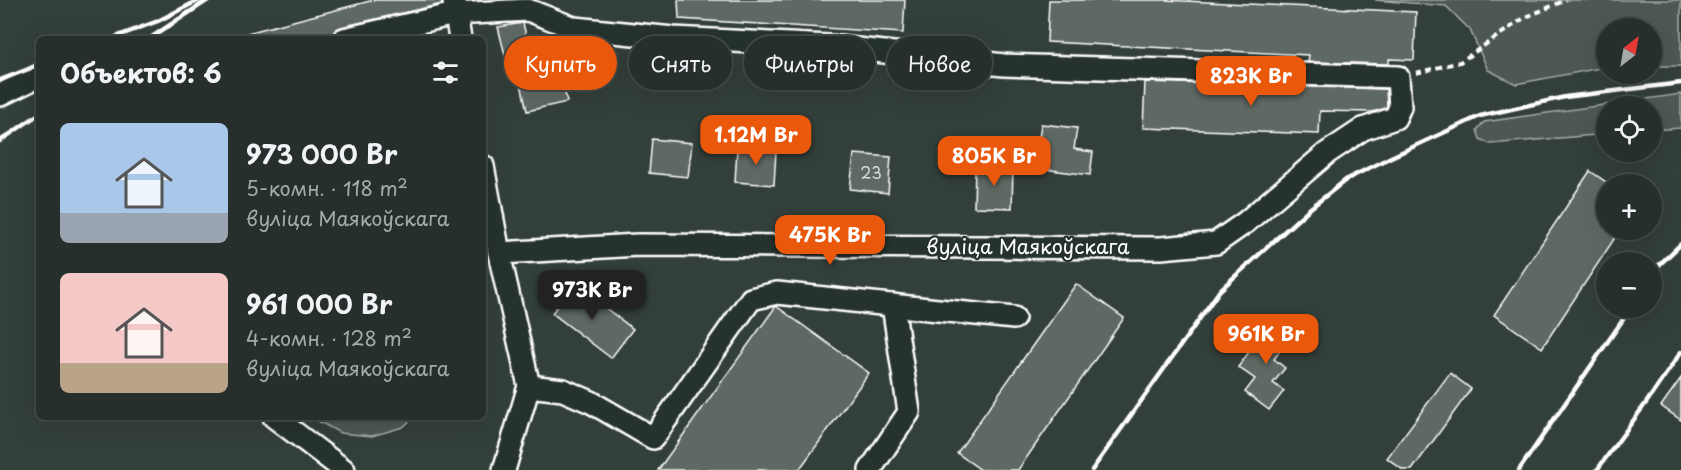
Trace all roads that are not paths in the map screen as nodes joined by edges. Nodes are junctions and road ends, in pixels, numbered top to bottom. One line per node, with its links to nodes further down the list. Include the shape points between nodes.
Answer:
1 (454, 7): 2 (street); 3 (street); 7 (street, вуліца Маякоўскага, via 528,10 574,28 673,38 829,46 1004,64 1398,77 1400,107 1395,118 1364,129 1328,153 1216,243 1161,248 638,245)
2 (354, 36)
3 (459, 36)
4 (36, 77): 5 (street)
5 (0, 95)
6 (486, 182): 7 (street)
7 (499, 253): 10 (street)
8 (893, 305): 9 (street); 10 (street, via 777,293 752,299 653,438 591,402 562,390); 14 (street, via 909,412)
9 (1014, 318)
10 (529, 386): 13 (street)
11 (278, 420): 12 (street)
12 (344, 470)
13 (504, 470)
14 (870, 470)

